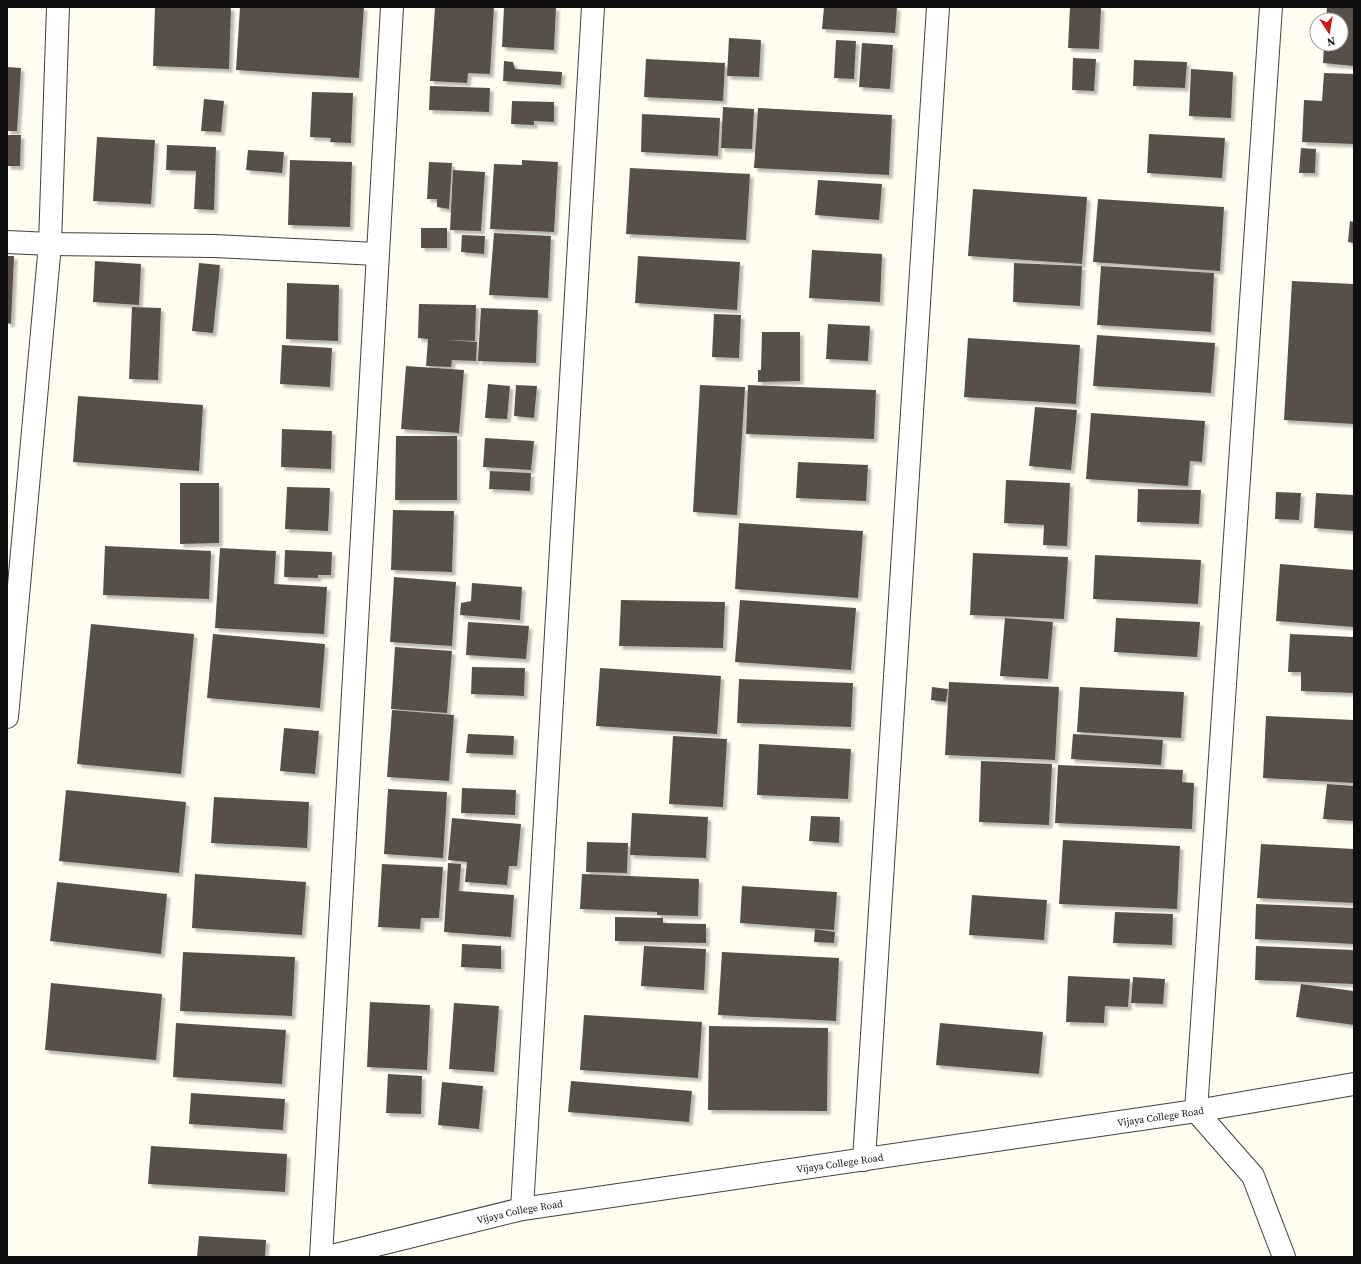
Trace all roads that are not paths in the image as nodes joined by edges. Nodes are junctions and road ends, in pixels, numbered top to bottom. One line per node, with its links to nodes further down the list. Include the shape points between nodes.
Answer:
1 (58, 7): 7 (street)
2 (392, 7): 8 (street)
3 (593, 7): 13 (street)
4 (938, 7): 12 (street)
5 (1271, 7): 11 (street)
6 (7, 242): 7 (street)
7 (50, 244): 8 (street, via 214,246); 9 (street)
8 (377, 254): 14 (street)
9 (7, 717)
10 (1354, 1084): 11 (street, Vijaya College Road)
11 (1196, 1111): 12 (street, Vijaya College Road); 16 (street, via 1253,1176)
12 (864, 1160): 13 (street, Vijaya College Road)
13 (522, 1209): 15 (street, Vijaya College Road)
14 (321, 1257)
15 (328, 1257)
16 (1284, 1257)

